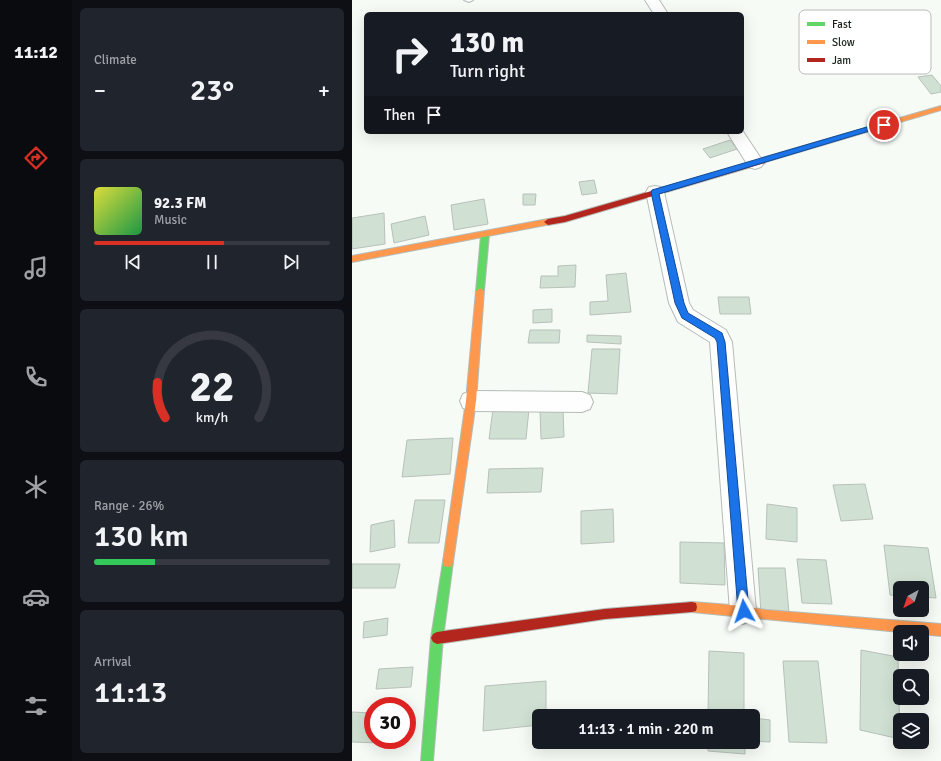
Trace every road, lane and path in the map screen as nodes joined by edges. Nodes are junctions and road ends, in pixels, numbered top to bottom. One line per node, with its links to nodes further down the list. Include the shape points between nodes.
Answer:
1 (652, 0): 2 (street)
2 (660, 12)
3 (941, 108): 5 (street)
4 (736, 134): 5 (street)
5 (755, 163): 6 (street)
6 (655, 192): 7 (street, via 565,219); 11 (street, via 679,303 685,316 719,336 721,342)
7 (485, 236): 8 (street); 9 (street)
8 (352, 259)
9 (471, 401): 10 (street); 13 (street)
10 (582, 402)
11 (744, 611): 12 (street); 13 (street, via 698,606 621,613)
12 (941, 630)
13 (437, 638): 14 (street)
14 (426, 761)

